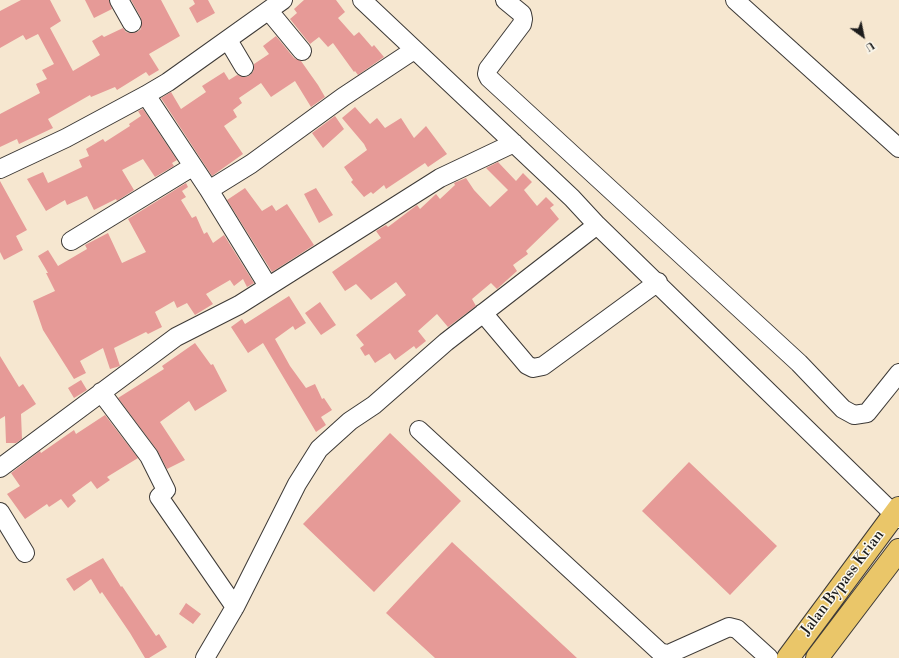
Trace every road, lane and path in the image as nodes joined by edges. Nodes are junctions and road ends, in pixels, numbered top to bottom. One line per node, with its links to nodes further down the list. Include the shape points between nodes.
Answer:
1 (119, 0): 7 (street)
2 (283, 0): 6 (street)
3 (362, 0): 9 (street)
4 (505, 0): 23 (street, via 522,14 522,24 488,69 489,78 799,363 843,409 854,415 867,413)
5 (735, 0): 14 (street)
6 (269, 11): 8 (street); 10 (street)
7 (132, 23)
8 (228, 40): 11 (street); 12 (street)
9 (414, 50): 13 (street); 17 (street, via 343,97 251,164)
10 (302, 51)
11 (244, 67)
12 (146, 95): 15 (street); 16 (street, via 66,138)
13 (514, 143): 18 (street); 21 (street, via 440,178)
14 (899, 148)
15 (192, 167): 17 (street); 19 (street)
16 (0, 169)
17 (209, 190): 21 (street)
18 (597, 225): 20 (street); 22 (street)
19 (71, 241)
20 (658, 282): 22 (street, via 543,366 533,368 527,365); 28 (street)
21 (268, 286): 24 (street, via 239,305 176,336)
22 (483, 313): 31 (street, via 319,449 297,484)
23 (899, 373)
24 (101, 392): 26 (street); 31 (street, via 149,456 166,490 159,497)
25 (419, 430): 33 (street, via 660,652 671,653 729,627 737,629)
26 (0, 468)
27 (0, 512): 30 (street)
28 (897, 514): 34 (highway, Jalan Bypass Krian)
29 (899, 550): 35 (highway, Jalan Bypass Krian)
30 (25, 553)
31 (235, 607): 32 (street)
32 (205, 658)
33 (769, 658)
34 (788, 658)
35 (817, 658)

